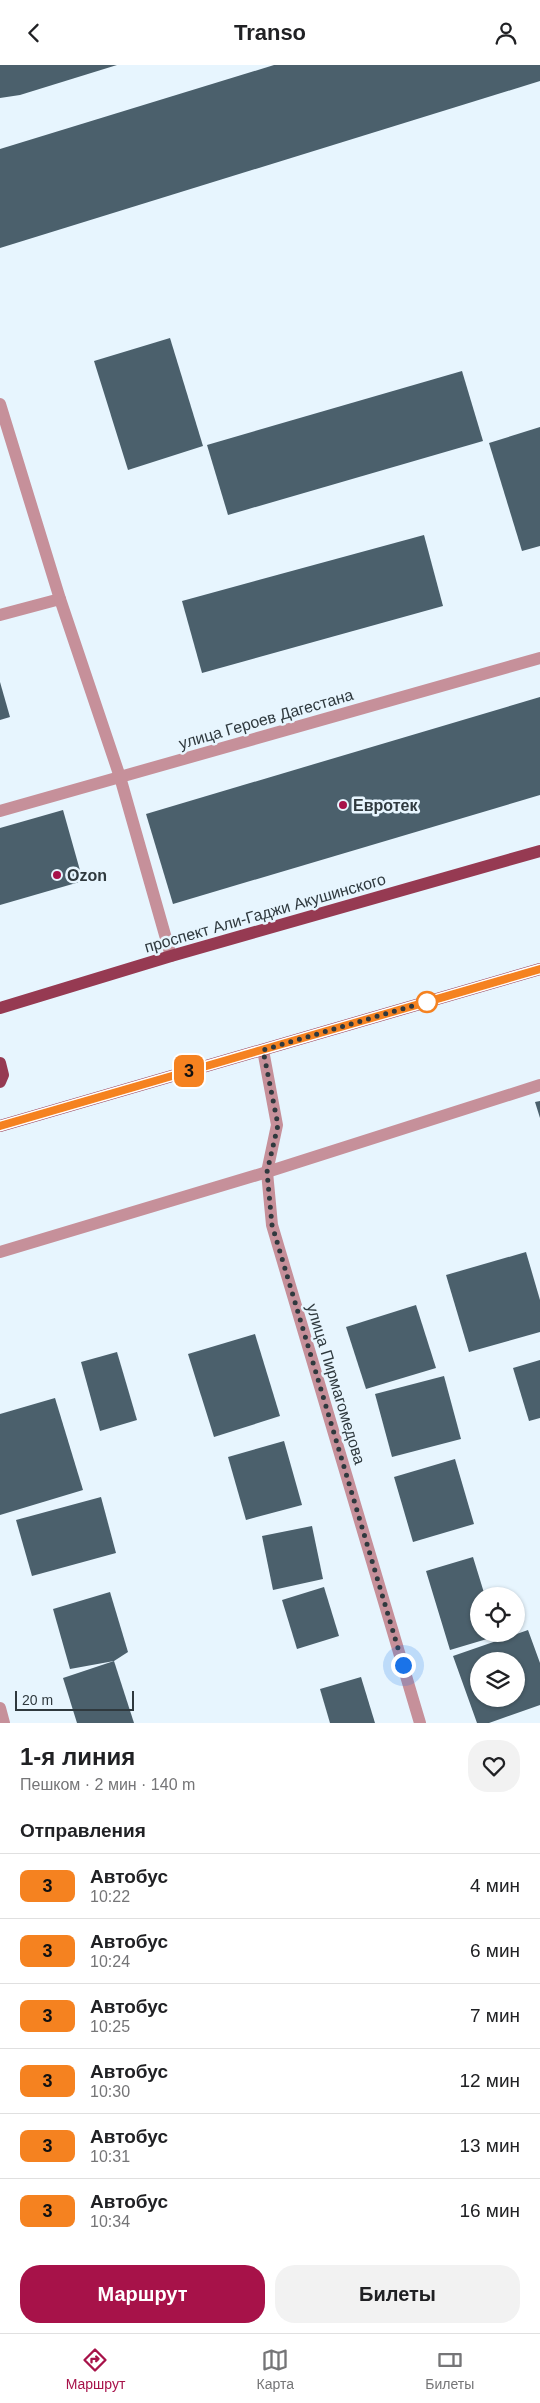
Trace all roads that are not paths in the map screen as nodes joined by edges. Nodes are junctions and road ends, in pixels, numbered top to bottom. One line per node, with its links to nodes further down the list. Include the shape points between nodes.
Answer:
1 (0, 404): 2 (street)
2 (60, 599): 3 (street); 5 (street)
3 (0, 615)
4 (540, 658): 5 (street, улица Героев Дагестана)
5 (120, 777): 6 (street, улица Героев Дагестана); 8 (street)
6 (0, 811)
7 (540, 851): 8 (main road, проспект Али-Гаджи Акушинского)
8 (171, 957): 10 (main road, проспект Али-Гаджи Акушинского)
9 (540, 969): 11 (main road)
10 (0, 1008)
11 (263, 1050): 15 (main road); 16 (street, улица Пирмагомедова, via 278,1125)
12 (0, 1063): 13 (main road, via 3,1075)
13 (0, 1082)
14 (540, 1085): 16 (street)
15 (0, 1126)
16 (267, 1172): 17 (street); 20 (street, улица Пирмагомедова, via 272,1225)
17 (0, 1252)
18 (0, 1708): 19 (street)
19 (4, 1723)
20 (420, 1723)

